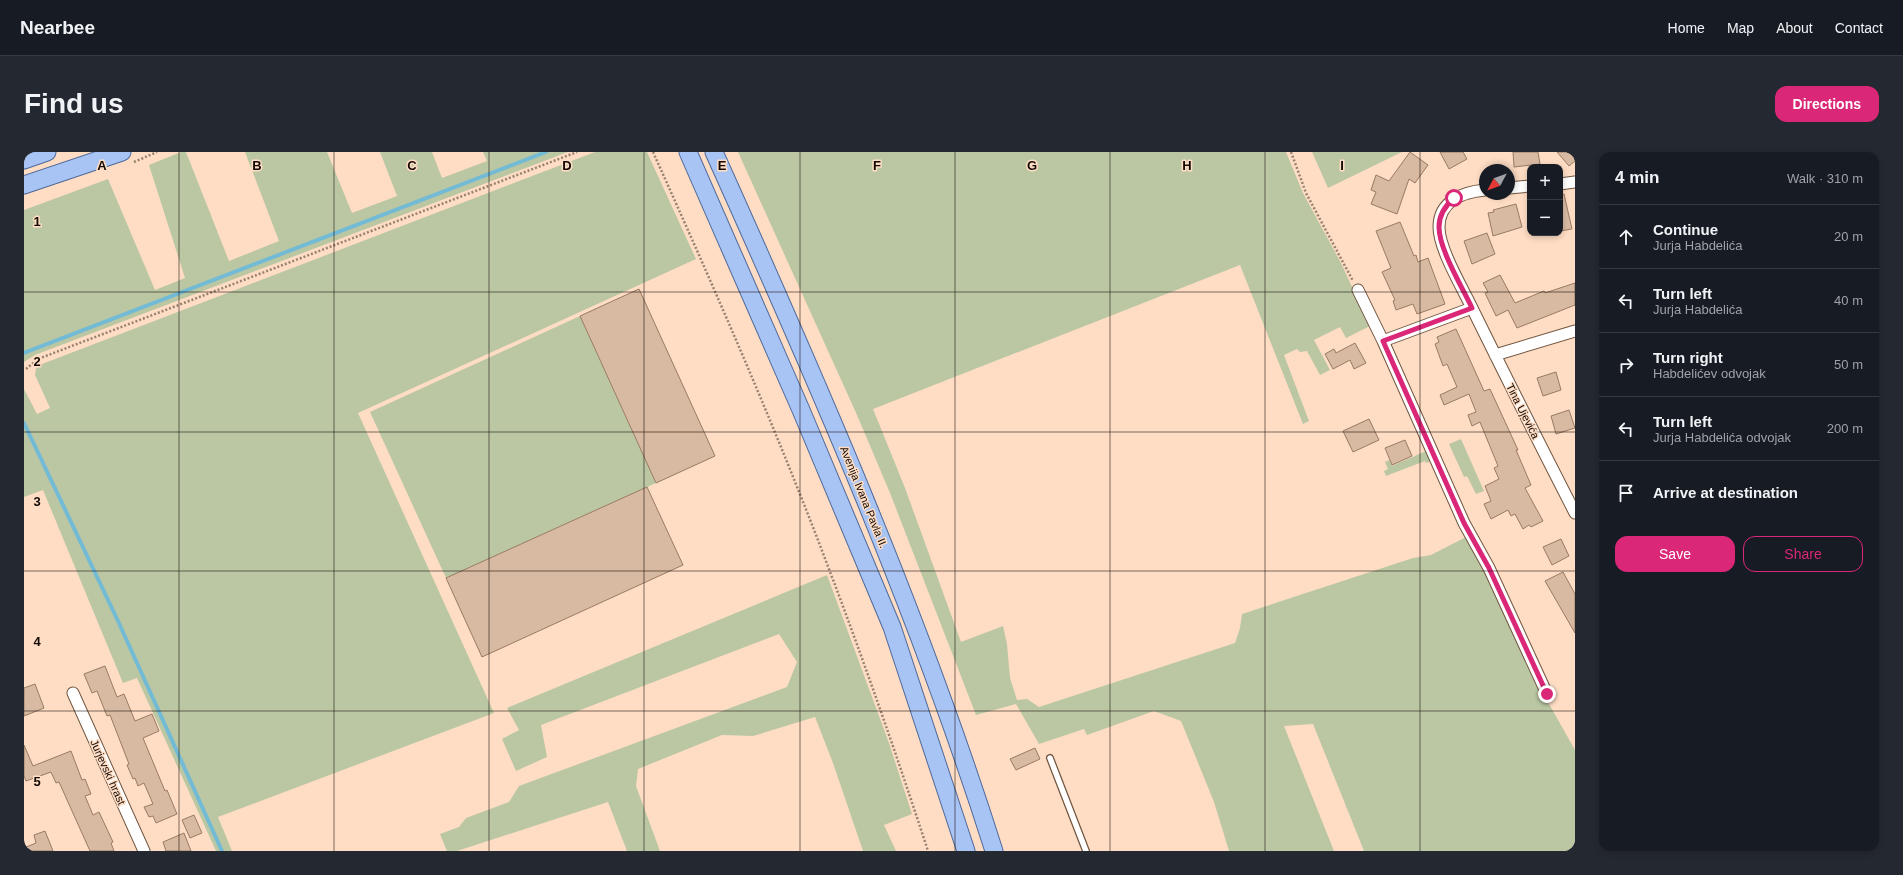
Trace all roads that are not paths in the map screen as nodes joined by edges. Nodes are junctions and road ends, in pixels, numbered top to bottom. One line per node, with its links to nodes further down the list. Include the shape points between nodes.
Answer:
1 (47, 152): 5 (main road)
2 (122, 152): 8 (main road)
3 (688, 152): 22 (main road, via 801,410 892,627)
4 (714, 152): 23 (main road, Avenija Ivana Pavla II., via 825,404 908,604)
5 (24, 160)
6 (1575, 182): 7 (street)
7 (1563, 184)
8 (24, 185)
9 (1527, 186): 10 (street)
10 (1515, 187)
11 (1479, 191): 13 (street, Tina Ujevića, via 1467,192 1454,198 1444,208 1439,222 1442,244)
12 (1358, 290): 15 (street)
13 (1472, 308): 15 (street); 16 (street, Tina Ujevića)
14 (1575, 331): 16 (street)
15 (1383, 341): 19 (street, via 1464,523 1489,568)
16 (1495, 355): 17 (street, Tina Ujevića)
17 (1575, 513)
18 (73, 693): 21 (street, Jurjevski hrast)
19 (1547, 694)
20 (1050, 758): 24 (lane)
21 (144, 851)
22 (966, 851)
23 (994, 851)
24 (1086, 851)

